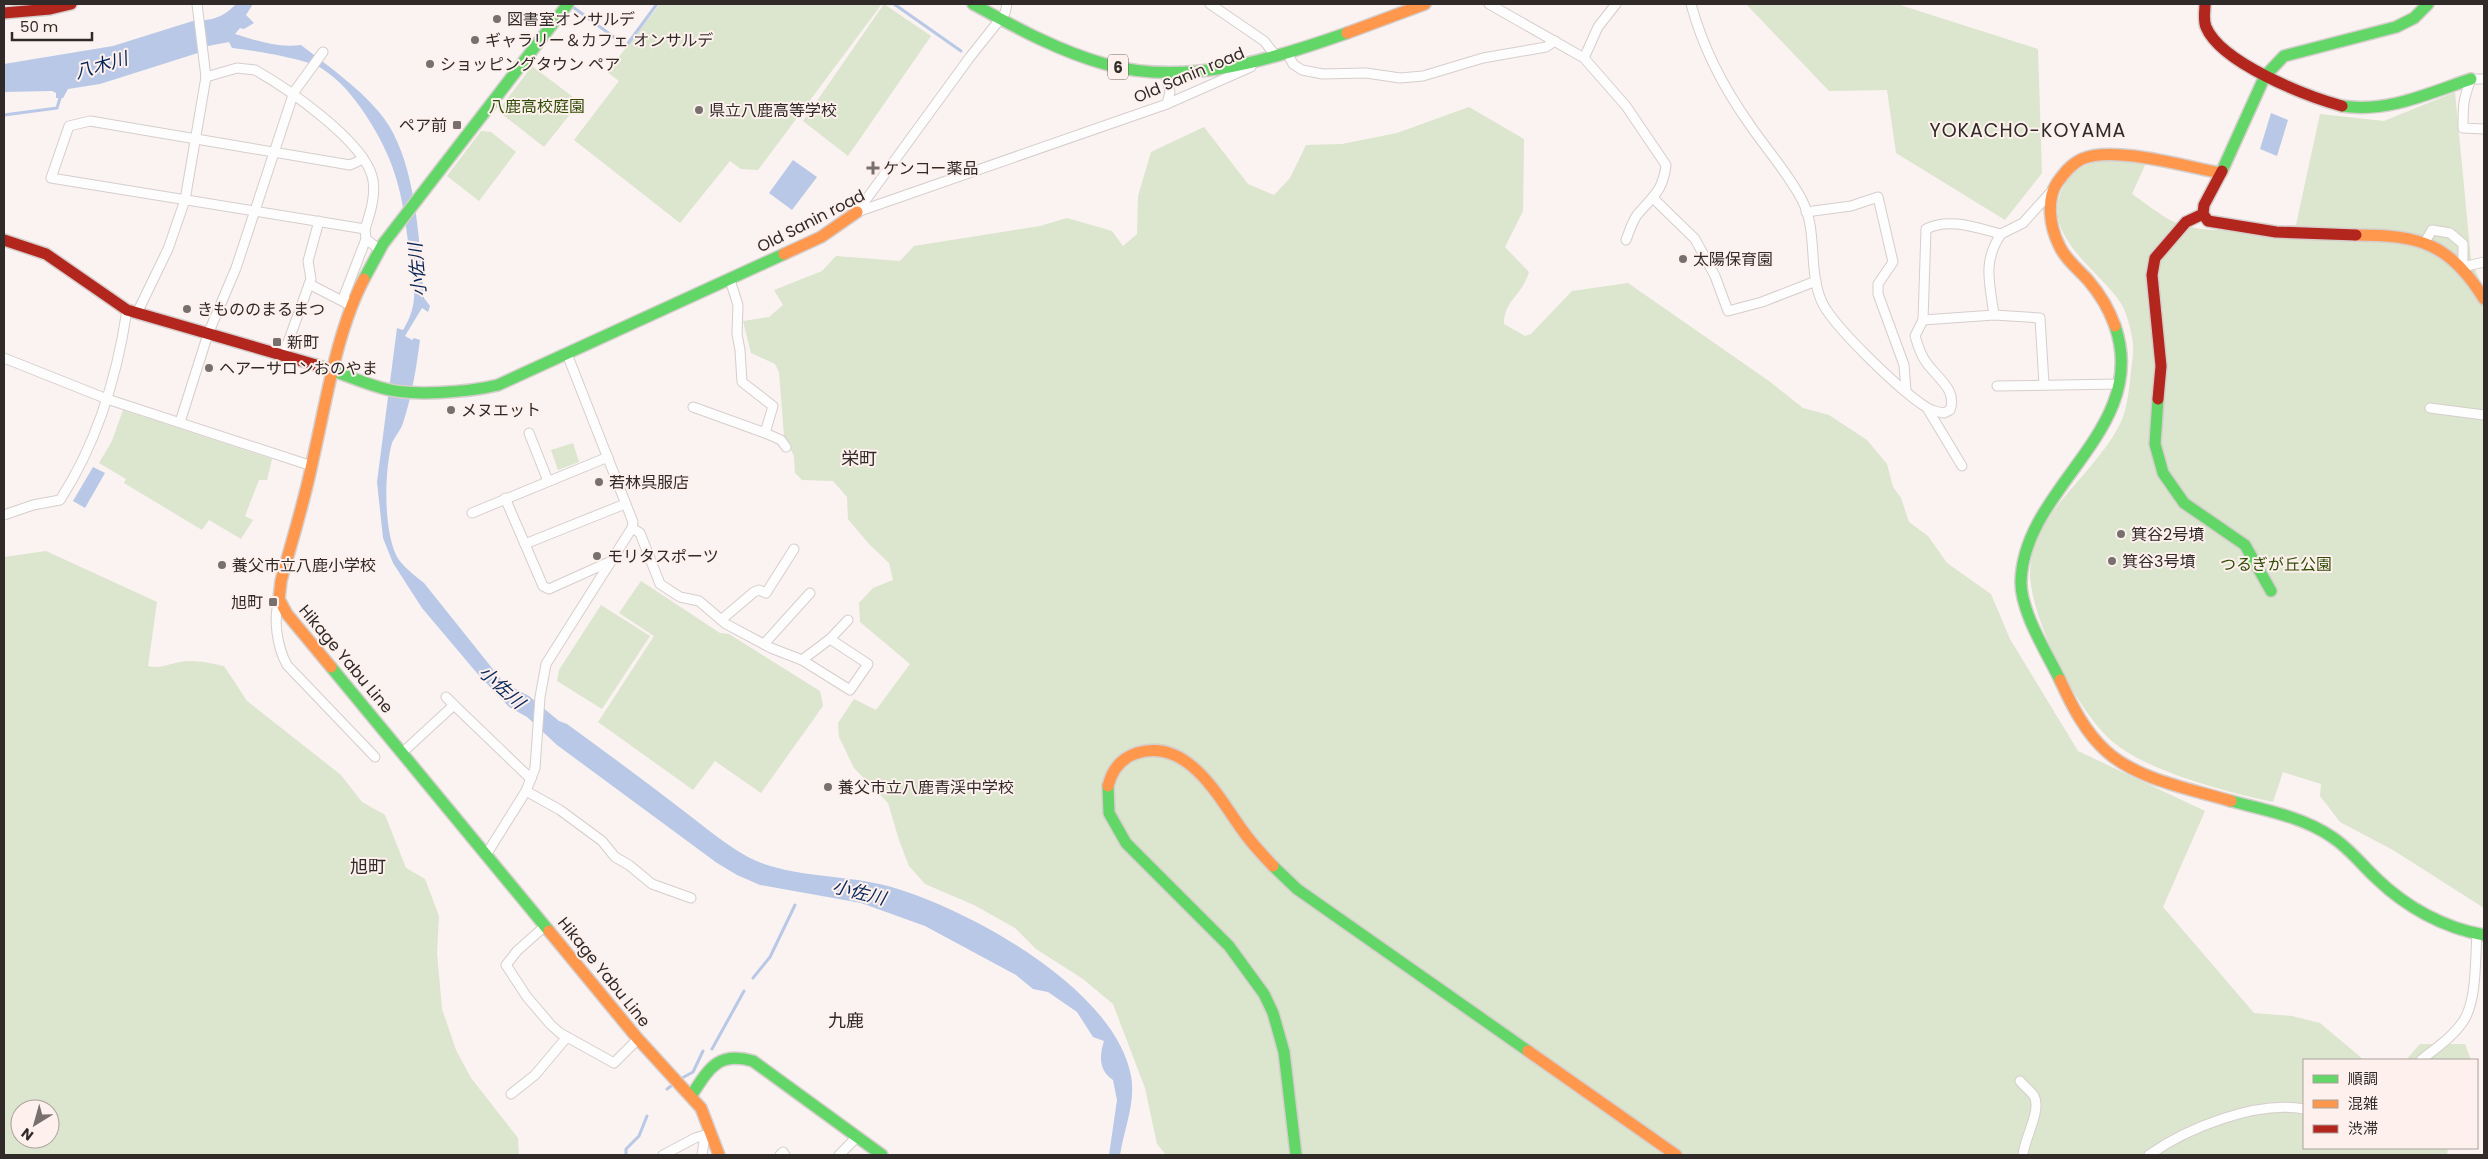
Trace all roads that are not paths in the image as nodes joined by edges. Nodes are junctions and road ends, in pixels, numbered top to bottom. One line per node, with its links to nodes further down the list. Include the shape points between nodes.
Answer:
1 (71, 4): 13 (street)
2 (197, 4): 20 (street)
3 (568, 4): 45 (street, Hikage Yabu Line)
4 (973, 4): 14 (street, 6)
5 (1007, 4): 14 (street)
6 (1210, 4): 17 (street)
7 (1425, 4): 17 (street, 6)
8 (1489, 4): 15 (street)
9 (1616, 4): 18 (street, via 1598,27)
10 (1691, 4): 36 (street, via 1699,34 1719,78 1783,169 1803,201)
11 (2205, 4): 21 (street, via 2206,27 2213,39)
12 (2428, 4): 21 (street, via 2414,18 2396,27 2284,56)
13 (4, 13)
14 (1000, 19): 19 (street, 6, via 1072,54 1109,66); 35 (street)
15 (1555, 41): 17 (street, via 1546,47 1483,58 1423,76 1400,78 1302,70); 18 (street)
16 (323, 52): 24 (street)
17 (1281, 54): 19 (street, 6, via 1225,68); 25 (street, Old Sanin road)
18 (1584, 58): 32 (street, via 1626,106 1666,165 1665,181)
19 (1165, 72): 25 (street, via 1170,92)
20 (206, 76): 24 (street, via 227,69 245,68); 27 (street)
21 (2265, 76): 22 (street, via 2335,105 2358,108 2394,105); 30 (street)
22 (2471, 79): 23 (street); 26 (street, via 2463,98 2463,128)
23 (2484, 79)
24 (293, 94): 28 (street); 29 (street, via 348,139)
25 (1166, 104): 35 (street, Old Sanin road)
26 (2484, 128)
27 (196, 139): 28 (street); 33 (street); 33 (street, via 90,121 69,126 51,178)
28 (275, 152): 29 (street, via 350,165); 34 (street)
29 (363, 159): 39 (street, via 373,177 372,207)
30 (2221, 173): 31 (street, via 2106,155 2082,159 2063,173); 37 (street, via 2204,205)
31 (2052, 192): 40 (street, via 2023,223); 62 (street, via 2054,233 2063,253 2107,304 2116,323 2121,344)
32 (1654, 198): 43 (street, via 1636,216); 49 (street, via 1695,239 1715,276 1728,311)
33 (185, 200): 34 (street); 53 (street, via 168,249)
34 (255, 211): 38 (street); 56 (street, via 236,268)
35 (857, 212): 48 (street, Old Sanin road, via 821,237)
36 (1806, 212): 49 (street, via 1812,234); 64 (street, via 1851,206 1878,197 1893,262 1878,284 1878,294 1904,365)
37 (2203, 214): 44 (street, via 2208,221 2288,234 2394,236); 86 (street, via 2186,222 2155,258 2152,275 2160,366 2154,444 2163,473 2184,503 2245,545)
38 (319, 221): 39 (street); 50 (street, via 308,261)
39 (366, 229): 41 (street)
40 (2001, 234): 54 (street, via 1991,249 1988,273); 55 (street, via 1966,225 1937,223 1926,229)
41 (366, 239): 45 (street); 52 (street, via 344,296)
42 (4, 240): 53 (street, via 36,249 107,299)
43 (1626, 240)
44 (2425, 242): 47 (street); 47 (street, via 2432,230 2450,233 2463,244)
45 (382, 247): 52 (street, Hikage Yabu Line)
46 (2484, 262): 47 (street)
47 (2463, 267): 51 (street)
48 (730, 280): 57 (street, Old Sanin road); 72 (street, via 738,305 736,325 742,382 773,406)
49 (1816, 281): 64 (street, via 1821,301 1848,336)
50 (309, 284): 52 (street); 58 (street)
51 (2484, 299)
52 (349, 305): 60 (street, Hikage Yabu Line)
53 (132, 312): 56 (street); 65 (street)
54 (1994, 315): 55 (street); 61 (street, via 2040,318)
55 (1923, 320): 67 (street, via 1915,336 1920,353 1950,391 1953,402 1950,410 1944,413)
56 (208, 334): 58 (street); 70 (street)
57 (567, 354): 60 (street, Old Sanin road, via 492,388 425,392 384,389); 74 (street)
58 (283, 356): 60 (street)
59 (4, 358): 65 (street)
60 (334, 370): 75 (street, Hikage Yabu Line)
61 (2044, 384): 62 (street); 63 (street)
62 (2119, 384): 103 (street, via 2116,401 2094,444 2040,515 2027,548 2021,583 2030,616 2081,718 2098,743 2127,766 2324,831 2348,848 2384,885 2414,908)
63 (1997, 386)
64 (1906, 390): 67 (street)
65 (107, 399): 70 (street); 81 (street, via 76,476 60,500)
66 (693, 407): 72 (street)
67 (1926, 408): 76 (street)
68 (2430, 408): 69 (street)
69 (2484, 415)
70 (180, 422): 75 (street)
71 (529, 433): 77 (street)
72 (765, 433): 73 (street, via 781,440)
73 (786, 447)
74 (608, 457): 77 (street); 79 (street)
75 (312, 466): 88 (street, Hikage Yabu Line, via 281,580)
76 (1962, 466)
77 (548, 481): 78 (street)
78 (505, 498): 80 (street); 83 (street)
79 (626, 504): 82 (street); 83 (street)
80 (472, 513)
81 (4, 515)
82 (632, 528): 85 (street); 89 (street, via 640,533 660,584 680,597 699,601)
83 (525, 544): 85 (street, via 543,586 549,589)
84 (794, 549): 89 (street, via 766,593 754,592)
85 (609, 562): 98 (street, via 546,664 535,768)
86 (2271, 591)
87 (810, 594): 92 (street)
88 (279, 599): 96 (street, Hikage Yabu Line, via 287,614); 97 (street, via 277,625 287,665)
89 (721, 620): 92 (street)
90 (848, 620): 91 (street)
91 (830, 638): 93 (street); 93 (street, via 868,664 850,690)
92 (764, 644): 93 (street)
93 (802, 660)
94 (446, 697): 95 (street)
95 (454, 705): 96 (street); 98 (street)
96 (403, 752): 100 (street, Hikage Yabu Line)
97 (375, 758)
98 (531, 779): 99 (street)
99 (526, 791): 100 (street); 101 (street, via 560,810 652,884)
100 (486, 855): 102 (street, Hikage Yabu Line)
101 (691, 898)
102 (545, 926): 104 (street, via 506,965 539,1011); 105 (street, Hikage Yabu Line)
103 (2480, 935): 106 (street, via 2473,988 2465,1018 2449,1038)
104 (567, 1037): 105 (street, via 614,1064); 108 (street, via 542,1068)
105 (638, 1039): 109 (street, Hikage Yabu Line)
106 (2422, 1059)
107 (2020, 1081): 122 (street, via 2034,1096 2037,1108)
108 (510, 1094)
109 (691, 1096): 111 (street, Hikage Yabu Line, via 701,1108); 112 (street, via 710,1068 721,1059 741,1056 753,1061)
110 (2303, 1109): 123 (street, via 2264,1109 2234,1116 2185,1133)
111 (708, 1134): 113 (street); 114 (street); 115 (street, Hikage Yabu Line)
112 (858, 1137): 118 (street); 119 (street)
113 (663, 1155)
114 (702, 1155)
115 (719, 1155)
116 (780, 1155): 117 (street, via 783,1152)
117 (785, 1155)
118 (840, 1155)
119 (882, 1155)
120 (1296, 1155): 121 (street, via 1284,1045 1265,994 1244,965 1124,840 1108,811 1108,783 1124,759 1134,752 1161,750 1188,763 1202,776 1268,861 1297,889)
121 (1676, 1155)
122 (2023, 1155)
123 (2149, 1155)

